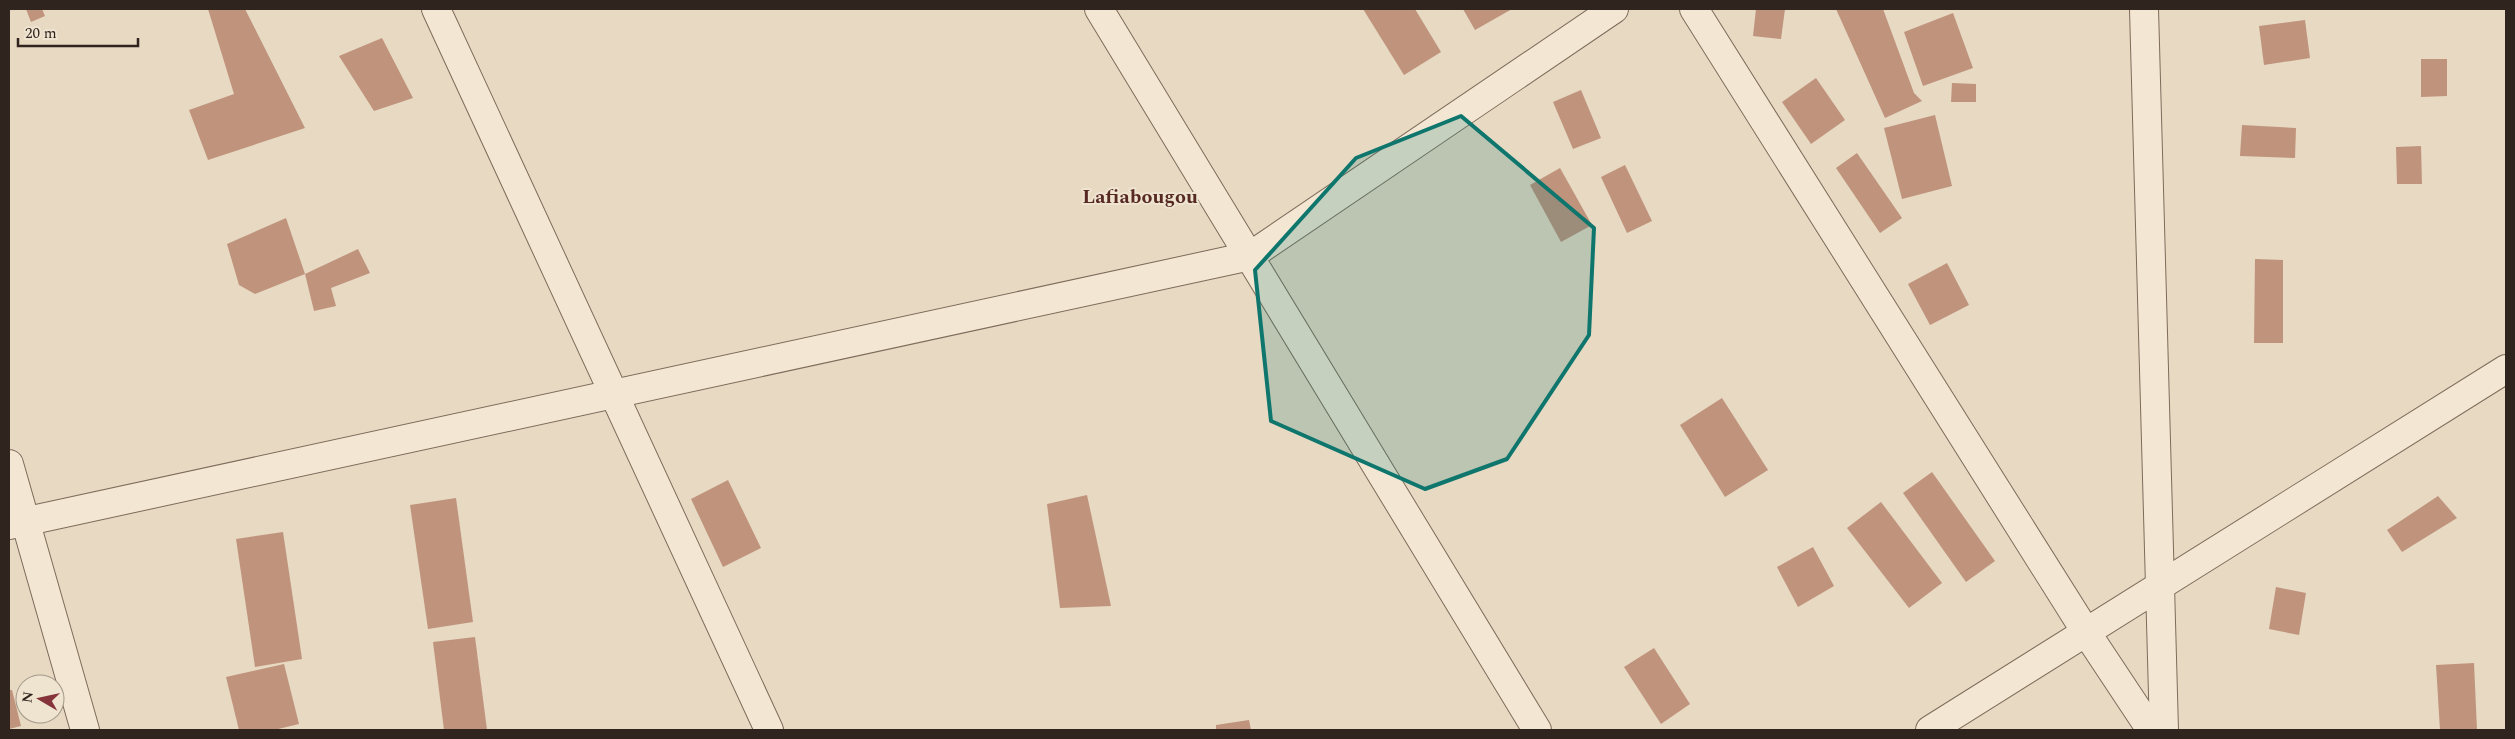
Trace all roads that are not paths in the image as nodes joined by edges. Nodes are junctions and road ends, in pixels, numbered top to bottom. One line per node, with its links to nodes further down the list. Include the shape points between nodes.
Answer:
1 (436, 9): 8 (street)
2 (1099, 9): 6 (street)
3 (1614, 9): 6 (street)
4 (1694, 9): 12 (street)
5 (2144, 9): 11 (street)
6 (1250, 256): 8 (street); 15 (street)
7 (2506, 369): 11 (street)
8 (614, 394): 10 (street); 14 (street)
9 (9, 464): 10 (street)
10 (17, 523): 13 (street)
11 (2160, 586): 12 (street); 18 (street)
12 (2086, 632): 16 (street); 17 (street)
13 (85, 730)
14 (769, 730)
15 (1537, 730)
16 (1930, 730)
17 (2151, 730)
18 (2164, 730)

